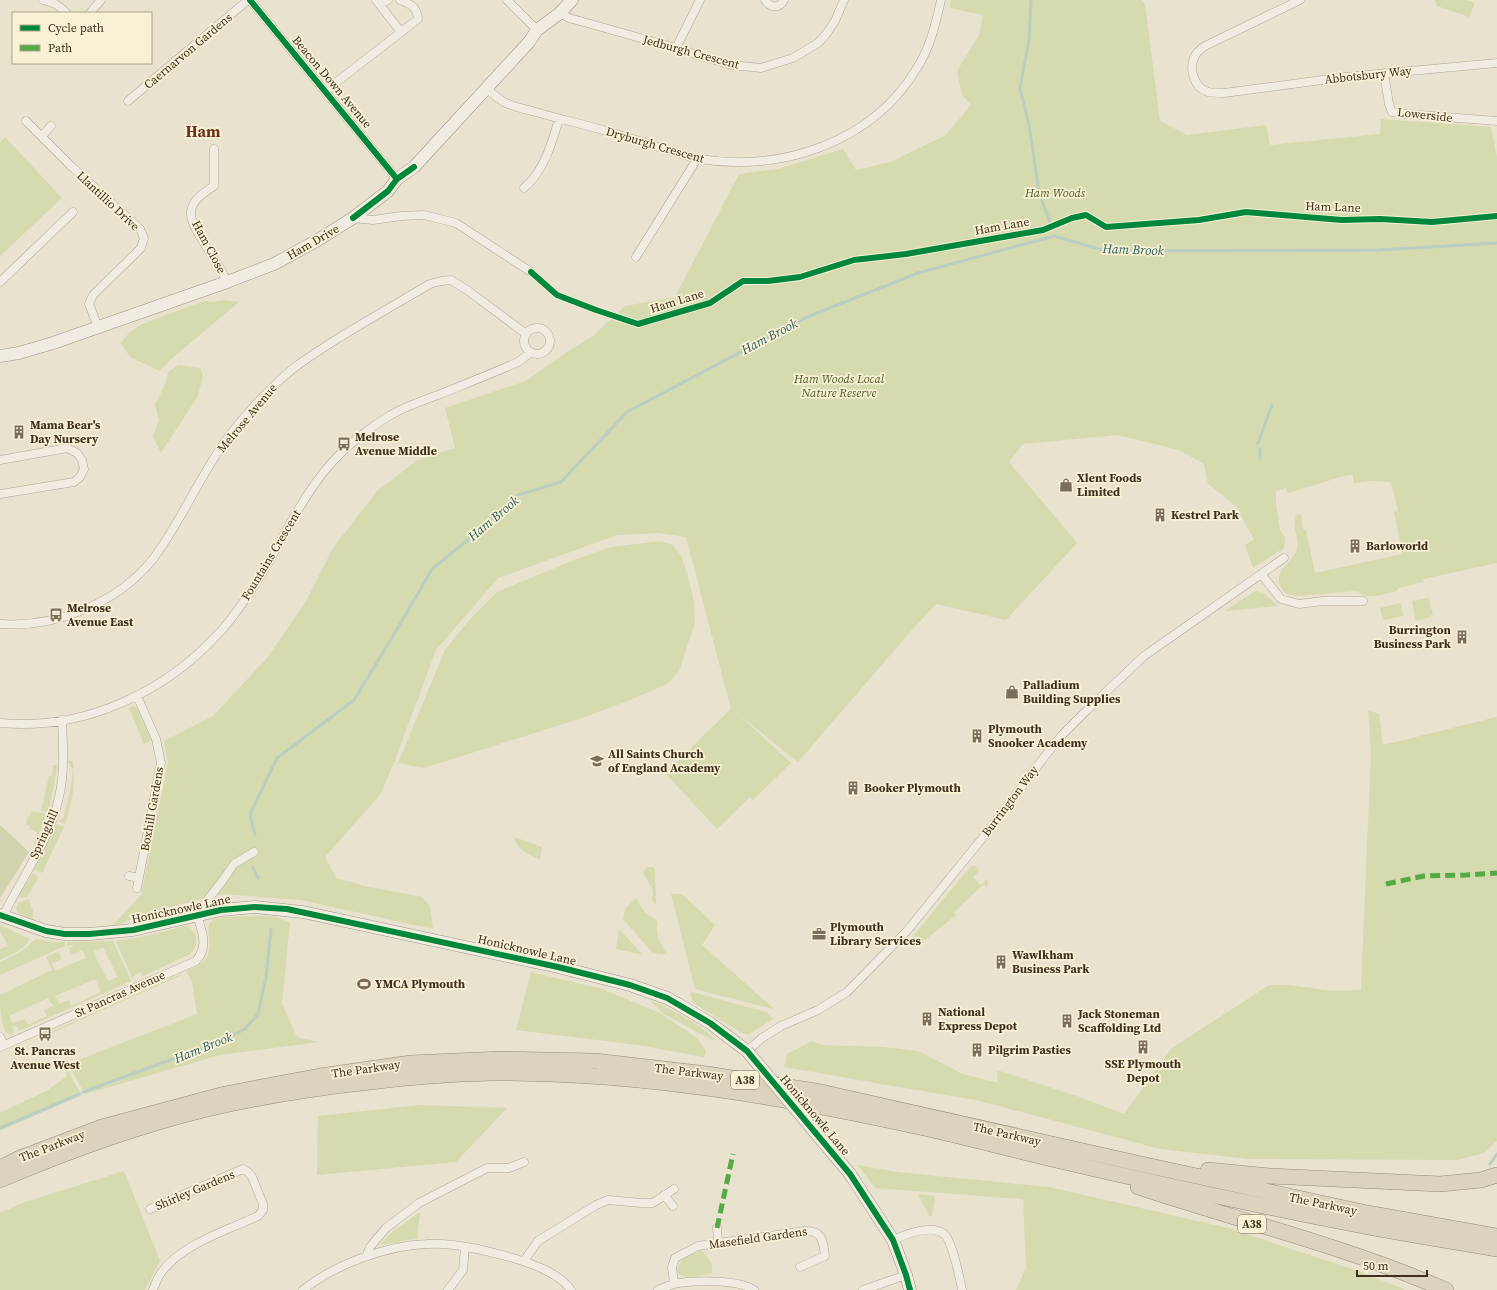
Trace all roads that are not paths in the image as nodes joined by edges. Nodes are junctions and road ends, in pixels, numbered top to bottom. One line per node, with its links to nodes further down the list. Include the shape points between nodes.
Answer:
1 (43, 0): 15 (street, via 53,2)
2 (101, 0): 16 (street)
3 (249, 0): 24 (street, Beacon Down Avenue); 25 (street, Caernarvon Gardens)
4 (388, 0): 14 (street)
5 (400, 0): 19 (street, via 410,4 417,11 418,20)
6 (507, 0): 18 (street)
7 (572, 0): 17 (street, Ham Drive)
8 (700, 0): 20 (street)
9 (765, 0): 10 (street, via 774,7 781,5)
10 (784, 0)
11 (844, 0): 20 (street, Jedburgh Crescent, via 835,21 818,43 793,58 761,68 732,65)
12 (941, 0): 32 (street, Dryburgh Crescent, via 928,46 918,68 875,116 848,135 804,154 774,160 743,163)
13 (1300, 0): 22 (street, Abbotsbury Way, via 1205,46 1196,53 1193,73 1200,88 1209,92 1239,91)
14 (378, 2): 19 (street)
15 (65, 12)
16 (91, 12)
17 (560, 13): 18 (street, Ham Drive); 20 (street, Jedburgh Crescent, via 569,18)
18 (537, 30): 23 (street, Ham Drive)
19 (400, 32): 24 (street)
20 (676, 48)
21 (1497, 63): 22 (street, Abbotsbury Way)
22 (1384, 73): 28 (street, Lowerside, via 1392,112)
23 (487, 89): 26 (street, Dryburgh Crescent, via 504,102); 33 (street, Ham Drive, via 414,167)
24 (325, 91): 33 (street, Beacon Down Avenue)
25 (128, 101)
26 (559, 119): 32 (street, Dryburgh Crescent); 34 (street, via 541,168)
27 (26, 121): 30 (street, Llantillio Drive)
28 (1497, 121)
29 (51, 126): 30 (street)
30 (42, 136): 41 (street, Llantillio Drive, via 140,229 144,238 141,248 93,295 90,304)
31 (214, 150): 40 (street, Ham Close, via 214,186 195,201 191,211 194,224)
32 (697, 158): 37 (street)
33 (397, 179): 36 (street, Ham Drive, via 388,191)
34 (524, 188)
35 (73, 212): 39 (street)
36 (353, 218): 38 (street, via 373,220 424,215 456,223); 40 (street, Ham Drive, via 274,264)
37 (636, 257)
38 (531, 272)
39 (0, 282)
40 (227, 282): 41 (street, Ham Drive)
41 (98, 327): 44 (street, Ham Drive, via 53,343)
42 (526, 333): 43 (street, via 523,340 525,348); 43 (street, via 531,328 538,327 549,335 547,350 542,354); 50 (street, Melrose Avenue, via 451,280 430,284 350,331 276,383 224,442 170,533 135,578 96,604 70,615 29,623)
43 (530, 353): 51 (street, Fountains Crescent, via 518,362 389,416 343,451 325,469 308,493 262,574 220,632 169,677)
44 (0, 356)
45 (0, 460): 46 (street, via 67,448 78,453 84,469 74,482)
46 (0, 494)
47 (1284, 558): 48 (street, Burrington Way)
48 (1261, 574): 49 (street, via 1281,599 1299,604); 61 (street, Burrington Way, via 1135,663 1072,725 1044,756 989,830 906,932 847,992 818,1010 781,1026)
49 (1363, 600)
50 (0, 624)
51 (137, 696): 52 (street, Fountains Crescent, via 91,714); 56 (street, Boxhill Gardens, via 156,739 161,763)
52 (62, 720): 53 (street, Fountains Crescent, via 32,724); 59 (street, Springhill, via 64,762 59,798 51,825)
53 (0, 723)
54 (254, 852): 58 (street, Honicknowle Lane, via 234,864)
55 (129, 876): 56 (street)
56 (139, 878): 57 (street, Boxhill Gardens)
57 (137, 888)
58 (198, 914): 59 (street, Honicknowle Lane, via 133,930 89,934 43,930); 60 (street, St Pancras Avenue, via 204,946 196,961); 61 (street, Honicknowle Lane, via 255,907 303,912 558,967 630,985 666,998 710,1024)
59 (2, 916)
60 (1, 1043)
61 (746, 1051): 73 (street, Honicknowle Lane, bridge, via 850,1174)
62 (1057, 1160): 67 (highway, The Parkway / A38, via 933,1130 729,1092 663,1082 491,1073 410,1077 325,1087 203,1110 104,1140); 74 (highway, The Parkway / A38, via 1370,1228); 91 (highway, A38, via 1339,1250)
63 (524, 1162): 77 (street, via 509,1168 487,1168 419,1203 386,1228 370,1247)
64 (1141, 1164): 65 (highway, The Parkway / A38, via 821,1092 707,1074 595,1061 502,1059 411,1063 320,1076 225,1094 102,1127); 66 (highway, A38, via 1269,1176 1440,1184 1481,1180); 74 (highway, The Parkway / A38)
65 (0, 1168)
66 (1497, 1175)
67 (0, 1180)
68 (674, 1189): 69 (street)
69 (664, 1195): 70 (street); 78 (street, via 653,1202 608,1200 596,1205 538,1241)
70 (673, 1206)
71 (150, 1209): 82 (street, Shirley Gardens, via 242,1169 252,1177 263,1204 263,1210 258,1216 198,1243 176,1256 160,1273)
72 (717, 1228): 75 (street)
73 (893, 1240): 80 (street, Honicknowle Lane); 90 (street, via 918,1231 945,1234 950,1242)
74 (1492, 1242)
75 (718, 1243): 79 (street, Masefield Gardens, via 812,1230 821,1237 825,1256); 81 (street, Masefield Gardens, via 698,1246 675,1258 672,1267)
76 (465, 1247): 77 (street, via 427,1244); 78 (street); 84 (street, via 463,1270)
77 (367, 1255): 83 (street)
78 (524, 1261): 85 (street, via 560,1279)
79 (800, 1267)
80 (906, 1274): 88 (street); 89 (street, Honicknowle Lane)
81 (674, 1284): 86 (street); 87 (street, via 726,1282 737,1283)
82 (153, 1290)
83 (302, 1290)
84 (448, 1290)
85 (571, 1290)
86 (658, 1290)
87 (754, 1290)
88 (862, 1290)
89 (910, 1290)
90 (962, 1290)
91 (1446, 1290)

